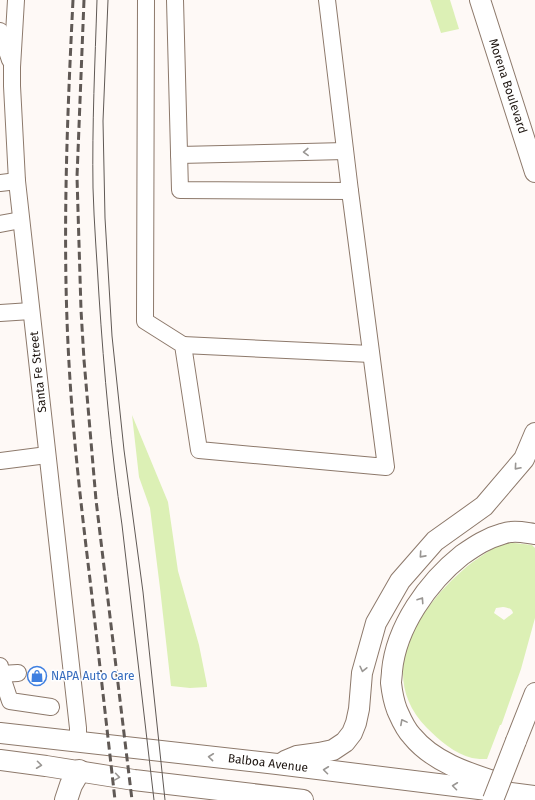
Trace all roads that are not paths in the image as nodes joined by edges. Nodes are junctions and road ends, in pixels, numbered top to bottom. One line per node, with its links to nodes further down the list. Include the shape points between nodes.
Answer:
1 (16, 0): 7 (street, Santa Fe Street)
2 (146, 0): 19 (street, via 145,321)
3 (175, 0): 10 (street)
4 (328, 0): 9 (street)
5 (480, 0): 11 (main road, Morena Boulevard)
6 (0, 31): 7 (street)
7 (12, 67): 8 (street, Santa Fe Street)
8 (6, 87): 12 (street, Santa Fe Street)
9 (345, 150): 10 (street, one-way to 10); 14 (street)
10 (179, 155): 14 (street, via 180,190)
11 (535, 172)
12 (17, 181): 13 (street); 15 (street, Santa Fe Street)
13 (0, 183)
14 (350, 191): 20 (street)
15 (21, 220): 16 (street); 17 (street, Santa Fe Street)
16 (0, 224)
17 (31, 311): 18 (street); 22 (street, Santa Fe Street)
18 (0, 313)
19 (183, 345): 20 (street); 20 (street, via 199,450 386,467)
20 (371, 354)
21 (535, 433): 32 (main road, one-way to 32, via 524,458 484,506 435,541 400,581 376,623 362,673 356,722 345,742 332,750 297,756)
22 (47, 455): 23 (street); 30 (street, Santa Fe Street)
23 (0, 461)
24 (535, 534): 34 (main road, one-way to 24, via 466,772 444,762 425,749 411,736 401,720 391,683 398,640 421,599 438,578 474,546 492,537 510,532)
25 (0, 671): 26 (street); 28 (street, via 10,701)
26 (18, 673)
27 (535, 693): 37 (main road, bridge)
28 (51, 707)
29 (0, 733): 30 (main road, Balboa Avenue)
30 (78, 742): 32 (main road, Balboa Avenue, one-way to 30)
31 (0, 760): 33 (main road, one-way to 33)
32 (277, 764): 34 (main road, Balboa Avenue, one-way to 32)
33 (79, 771): 35 (highway); 36 (main road, one-way to 36)
34 (535, 796)
35 (66, 800)
36 (303, 800)
37 (493, 800)

